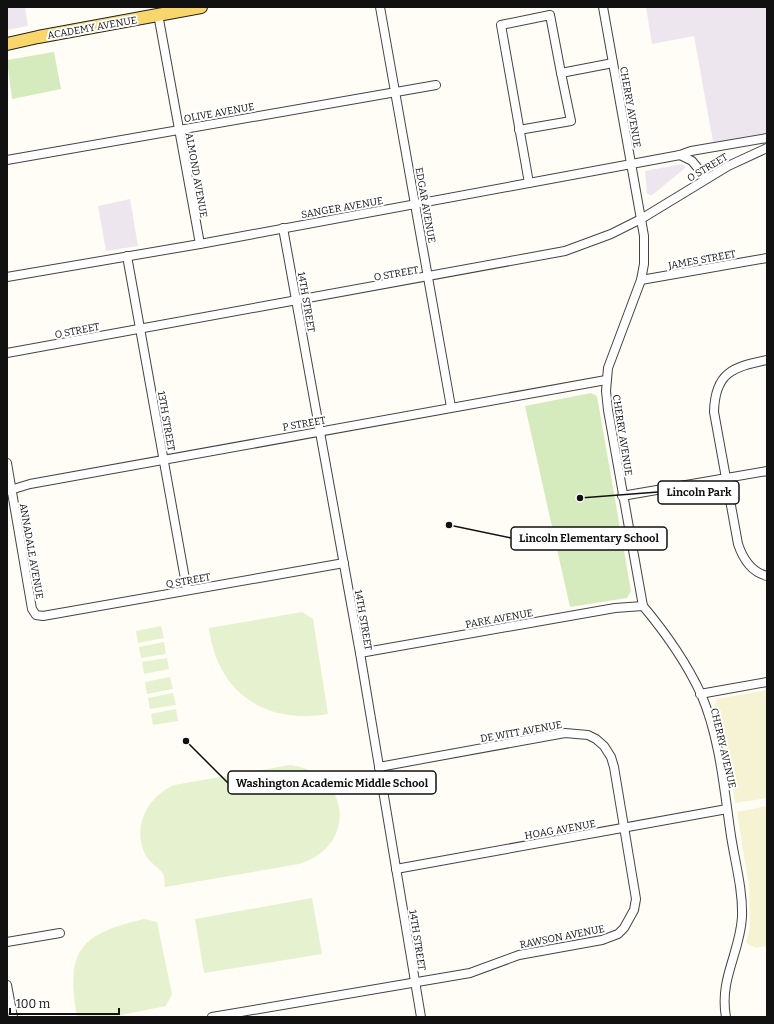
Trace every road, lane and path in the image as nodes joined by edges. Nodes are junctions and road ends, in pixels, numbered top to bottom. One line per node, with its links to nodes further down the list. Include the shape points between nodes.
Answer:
1 (201, 7): 4 (main road, ACADEMY AVENUE)
2 (380, 7): 9 (street, EDGAR AVENUE)
3 (603, 7): 6 (street, CHERRY AVENUE)
4 (158, 14): 5 (main road, ACADEMY AVENUE); 10 (street, ALMOND AVENUE)
5 (7, 44)
6 (613, 63): 7 (street); 16 (street, CHERRY AVENUE)
7 (561, 73): 11 (street, via 571,121); 11 (street, via 550,15 501,25)
8 (436, 85): 9 (street, OLIVE AVENUE)
9 (395, 91): 10 (street, OLIVE AVENUE); 19 (street, EDGAR AVENUE)
10 (179, 129): 15 (street, OLIVE AVENUE); 22 (street, ALMOND AVENUE)
11 (519, 130): 18 (street)
12 (767, 138): 14 (street, SANGER AVENUE)
13 (767, 148): 17 (street, O STREET)
14 (680, 155): 16 (street, SANGER AVENUE); 17 (street, via 692,161)
15 (7, 160)
16 (631, 164): 18 (street, SANGER AVENUE); 20 (street, CHERRY AVENUE)
17 (706, 178): 20 (street, O STREET)
18 (529, 183): 19 (street, SANGER AVENUE)
19 (415, 204): 21 (street, SANGER AVENUE); 26 (street, EDGAR AVENUE)
20 (641, 219): 26 (street, O STREET, via 611,234 565,251); 27 (street, CHERRY AVENUE, via 645,250)
21 (284, 228): 22 (street, SANGER AVENUE); 28 (street, 14TH STREET)
22 (200, 244): 23 (street, SANGER AVENUE)
23 (127, 256): 25 (street, SANGER AVENUE); 29 (street, 13TH STREET)
24 (767, 258): 27 (street, JAMES STREET)
25 (7, 277)
26 (429, 278): 28 (street, O STREET); 33 (street, EDGAR AVENUE)
27 (641, 280): 32 (street, CHERRY AVENUE, via 612,356)
28 (296, 301): 29 (street, O STREET); 34 (street, 14TH STREET)
29 (140, 329): 30 (street, O STREET); 35 (street, 13TH STREET)
30 (7, 353)
31 (767, 360): 38 (street, via 734,368 718,385 714,412)
32 (606, 380): 33 (street, P STREET); 40 (street, CHERRY AVENUE, via 608,410)
33 (452, 407): 34 (street, P STREET)
34 (320, 430): 35 (street, P STREET); 41 (street, 14TH STREET)
35 (164, 459): 39 (street, P STREET); 43 (street, 13TH STREET)
36 (7, 463): 39 (street, ANNADALE AVENUE)
37 (767, 471): 38 (street)
38 (726, 478): 40 (street); 42 (street, via 742,555 755,570)
39 (10, 490): 45 (street, ANNADALE AVENUE, via 32,609)
40 (622, 496): 44 (street, CHERRY AVENUE)
41 (344, 563): 43 (street, Q STREET); 46 (street, 14TH STREET)
42 (767, 576)
43 (187, 590): 45 (street, Q STREET, via 43,616)
44 (643, 606): 46 (street, PARK AVENUE, via 615,608); 48 (street, CHERRY AVENUE, via 659,626)
45 (36, 615)
46 (360, 653): 49 (street, 14TH STREET)
47 (767, 682): 48 (street)
48 (700, 694): 50 (street, CHERRY AVENUE, via 711,728)
49 (379, 767): 51 (street, DE WITT AVENUE, via 565,733 588,735 604,746 611,757); 52 (street, 14TH STREET)
50 (727, 809): 51 (street, HOAG AVENUE); 60 (street, CHERRY AVENUE, via 742,908 738,939 724,986)
51 (624, 828): 52 (street, HOAG AVENUE); 55 (street, RAWSON AVENUE, via 636,899 630,920 618,934 602,940 519,955 470,973)
52 (396, 869): 55 (street, 14TH STREET)
53 (60, 933): 54 (street)
54 (7, 942)
55 (415, 982): 58 (street, RAWSON AVENUE); 59 (street, 14TH STREET)
56 (7, 985): 57 (street)
57 (13, 1017)
58 (212, 1017)
59 (421, 1017)
60 (726, 1017)

